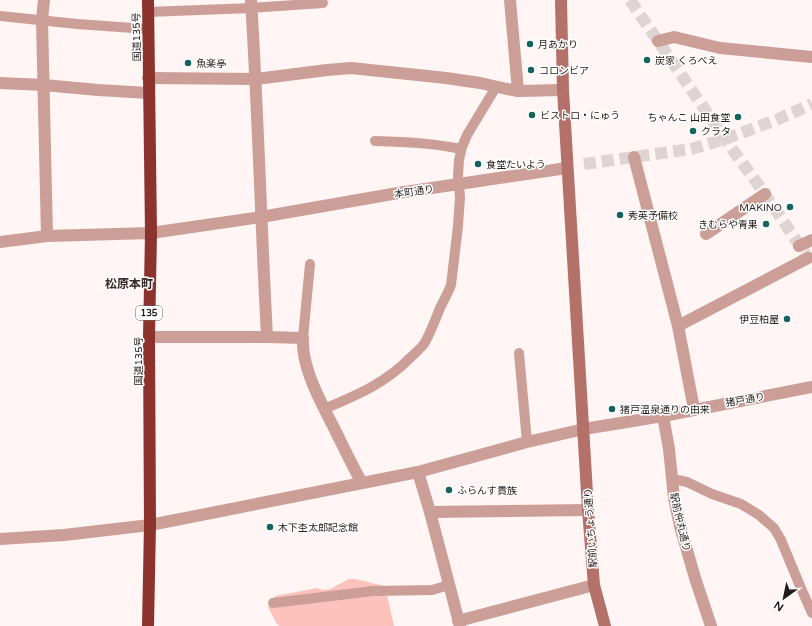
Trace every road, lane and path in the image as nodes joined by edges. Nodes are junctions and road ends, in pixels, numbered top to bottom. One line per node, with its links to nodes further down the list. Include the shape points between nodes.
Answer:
1 (44, 0): 9 (street)
2 (148, 0): 7 (highway, 国道135号 / 135)
3 (510, 0): 19 (street)
4 (561, 0): 18 (street, 駅前いちょう通り)
5 (323, 3): 6 (lane)
6 (252, 4): 7 (lane); 14 (street)
7 (148, 12): 10 (highway, 国道135号 / 135)
8 (0, 16): 9 (lane)
9 (42, 20): 10 (lane); 16 (street)
10 (148, 29): 13 (highway, 国道135号 / 135)
11 (658, 41): 12 (street, via 674,37 720,48)
12 (812, 57)
13 (148, 78): 14 (street); 20 (highway, 国道135号 / 135)
14 (256, 79): 17 (street, via 351,68 446,78); 27 (street)
15 (0, 83): 16 (street)
16 (44, 85): 20 (street); 30 (street)
17 (496, 87): 19 (street); 22 (lane)
18 (563, 90): 19 (street); 24 (street, 駅前いちょう通り)
19 (518, 91)
20 (148, 93): 28 (highway, 国道135号 / 135)
21 (375, 141): 22 (lane, via 438,144)
22 (461, 149): 25 (lane)
23 (634, 157): 36 (street)
24 (568, 168): 25 (street, 本町通り); 45 (street, 駅前いちょう通り)
25 (458, 184): 27 (street, 本町通り); 42 (lane, via 458,226 451,285 423,346 388,378 372,388)
26 (765, 194): 29 (street)
27 (261, 217): 28 (street, 本町通り); 38 (street)
28 (151, 233): 30 (street, 本町通り); 37 (highway, 国道135号 / 135)
29 (706, 234)
30 (47, 236): 32 (street, 本町通り)
31 (812, 240): 33 (street)
32 (0, 242)
33 (800, 246)
34 (808, 258): 36 (street)
35 (310, 264): 39 (lane)
36 (678, 326): 43 (street)
37 (149, 337): 38 (street); 52 (highway, 国道135号 / 135)
38 (267, 337): 39 (street)
39 (303, 338): 42 (street, via 306,366)
40 (519, 353): 46 (lane)
41 (812, 387): 43 (street, 猪戸通り)
42 (324, 409): 49 (street)
43 (694, 409): 44 (street, 猪戸通り)
44 (663, 416): 45 (street, 猪戸通り); 48 (street, 駅前仲丸通り)
45 (584, 429): 46 (street, 猪戸通り); 50 (street, 駅前いちょう通り)
46 (526, 442): 47 (street, 猪戸通り)
47 (418, 472): 49 (street, 猪戸通り); 51 (street)
48 (672, 479): 57 (lane, via 687,482 741,504 774,528); 61 (street, 駅前仲丸通り, via 680,526)
49 (362, 483): 52 (street, 猪戸通り)
50 (588, 510): 51 (street); 55 (street, 駅前いちょう通り)
51 (430, 512): 54 (street)
52 (150, 525): 53 (street, 猪戸通り); 59 (highway, 国道135号 / 135)
53 (0, 539)
54 (449, 585): 56 (lane, via 432,590 373,591); 58 (street)
55 (594, 586): 58 (street); 60 (street, 駅前いちょう通り)
56 (273, 603)
57 (812, 614)
58 (459, 624)
59 (148, 626)
60 (605, 626)
61 (711, 626)

